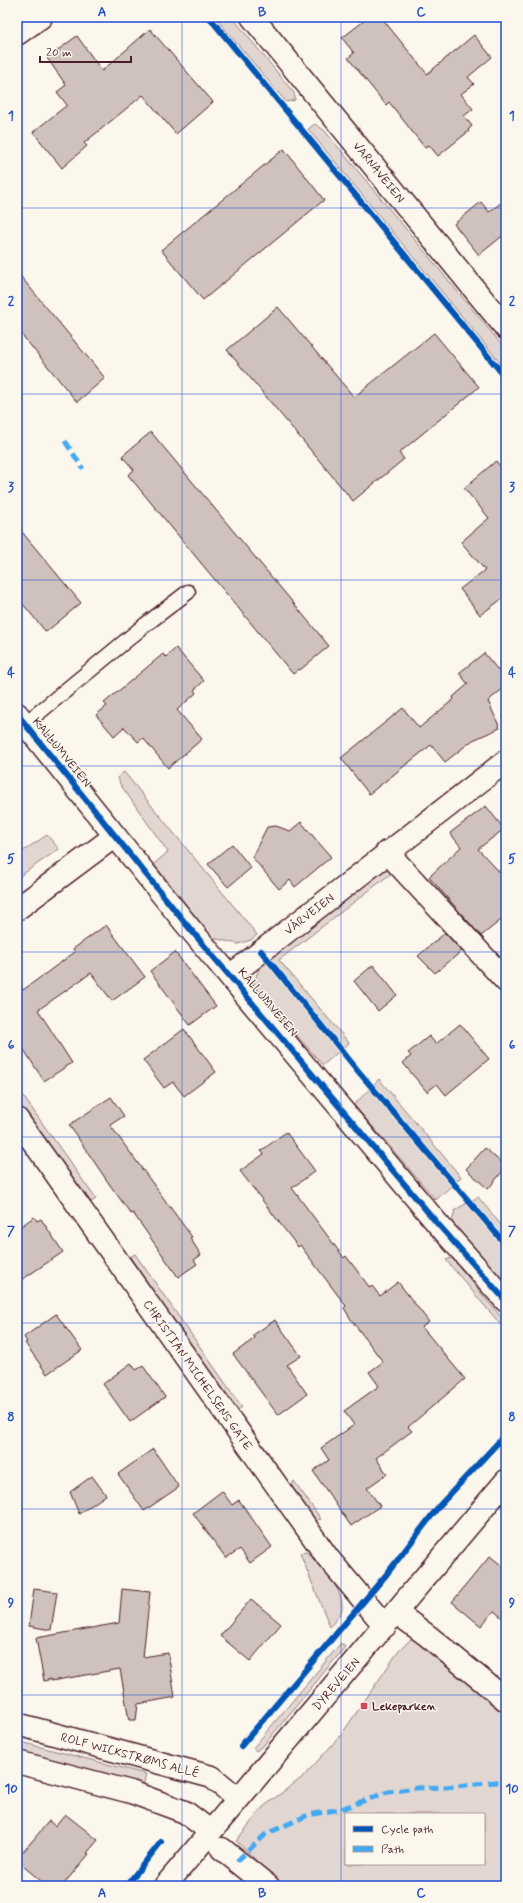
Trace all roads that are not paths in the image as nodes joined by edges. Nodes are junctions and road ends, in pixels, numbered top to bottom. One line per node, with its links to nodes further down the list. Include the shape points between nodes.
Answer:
1 (41, 17): 3 (street)
2 (252, 17): 4 (street, VARNAVEIEN)
3 (17, 34)
4 (506, 328)
5 (188, 592): 6 (lane)
6 (21, 719): 8 (street, KALLUMVEIEN)
7 (506, 761): 9 (street, VÅRVEIEN)
8 (115, 836): 10 (street); 11 (street, KALLUMVEIEN)
9 (387, 852): 11 (street, VÅRVEIEN); 12 (street)
10 (17, 909)
11 (231, 975): 14 (street, KALLUMVEIEN, via 437,1223)
12 (506, 981)
13 (17, 1119): 16 (street, CHRISTIAN MICHELSENS GATE, via 328,1558)
14 (506, 1301)
15 (506, 1481): 16 (street, DYREVEIEN)
16 (391, 1619): 17 (street, CHRISTIAN MICHELSENS GATE, via 428,1636); 20 (street, DYREVEIEN)
17 (506, 1700)
18 (17, 1724): 20 (street, ROLF WICKSTRØMS ALLÉ, via 212,1777)
19 (17, 1762): 21 (street, via 131,1792 184,1812)
20 (238, 1798): 21 (street, DYREVEIEN)
21 (210, 1831): 23 (street, DYREVEIEN)
22 (222, 1849): 24 (street)
23 (165, 1886)
24 (268, 1886)

